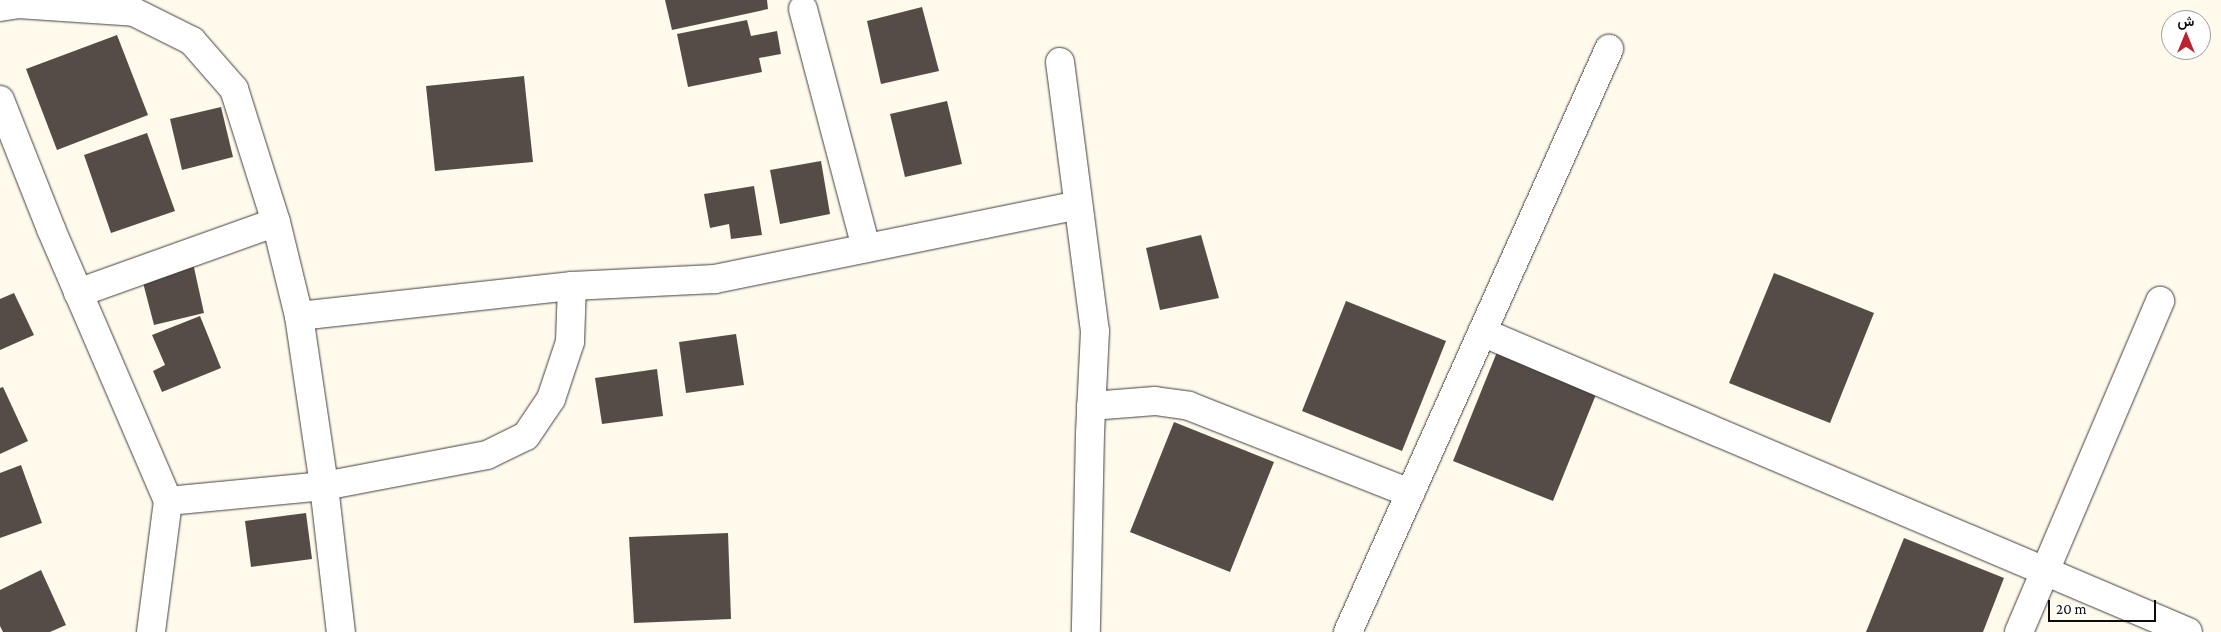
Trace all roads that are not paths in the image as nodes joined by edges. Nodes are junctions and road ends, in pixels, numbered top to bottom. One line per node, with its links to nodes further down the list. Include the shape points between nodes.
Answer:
1 (0, 7): 7 (street, via 18,4 134,12 192,42 234,88)
2 (803, 9): 8 (street)
3 (1609, 49): 13 (street)
4 (1060, 62): 6 (street)
5 (0, 100): 10 (street)
6 (1078, 206): 8 (street); 14 (street, via 1095,331)
7 (276, 222): 10 (street); 12 (street)
8 (866, 248): 9 (street, via 715,279)
9 (572, 286): 12 (street); 15 (street, via 570,342 551,399 526,436 487,455)
10 (78, 293): 17 (street)
11 (2160, 301): 18 (street)
12 (299, 316): 15 (street)
13 (1482, 332): 16 (street); 18 (street)
14 (1091, 406): 16 (street, via 1155,401 1189,406); 22 (street)
15 (324, 486): 17 (street); 21 (street)
16 (1410, 493): 19 (street)
17 (168, 501): 20 (street)
18 (2045, 571): 23 (street); 24 (street)
19 (1354, 630)
20 (151, 632)
21 (342, 632)
22 (1086, 632)
23 (2019, 632)
24 (2188, 632)

